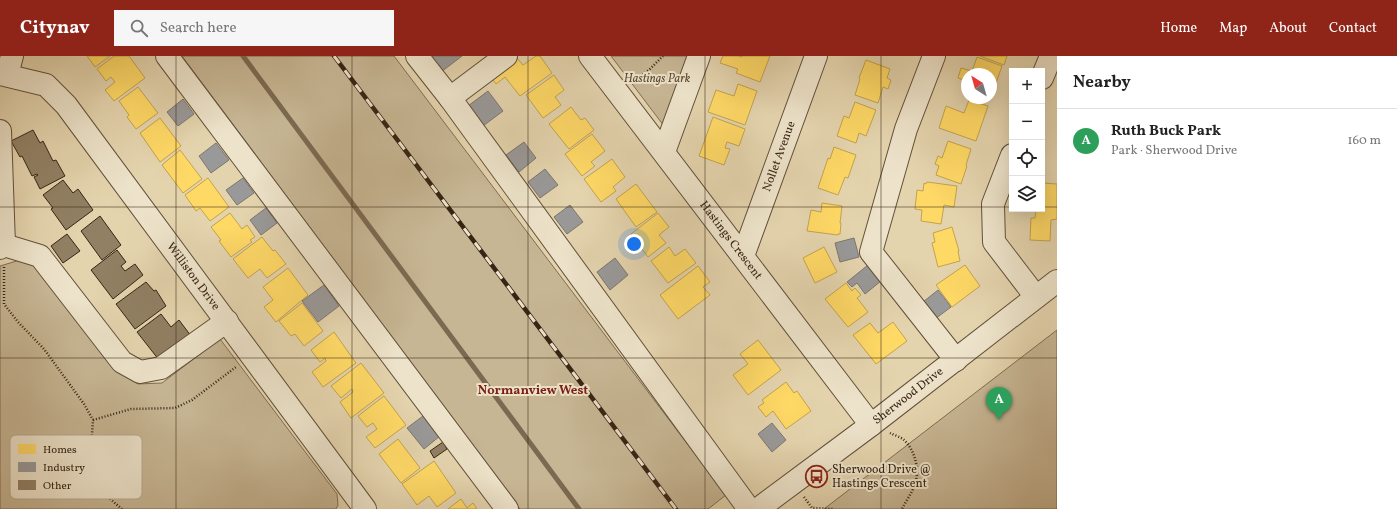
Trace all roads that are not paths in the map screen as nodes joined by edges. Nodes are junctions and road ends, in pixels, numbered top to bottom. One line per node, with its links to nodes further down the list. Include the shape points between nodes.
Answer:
1 (167, 56): 23 (street)
2 (418, 56): 11 (street)
3 (506, 56): 11 (street)
4 (590, 56): 13 (street, Hastings Crescent)
5 (698, 56): 13 (street)
6 (816, 56): 16 (street, Nollet Avenue)
7 (934, 56): 20 (street, via 906,129 872,252)
8 (1051, 56): 10 (street)
9 (7, 68): 19 (street, Williston Drive, via 46,84 66,105)
10 (1045, 71)
11 (450, 98): 24 (street)
12 (0, 131): 15 (street)
13 (664, 152): 16 (street, Hastings Crescent)
14 (1009, 163): 18 (street, via 993,204 994,242)
15 (2, 246): 19 (street, via 40,256 122,362 140,372 161,368)
16 (743, 256): 21 (street, Hastings Crescent)
17 (1057, 281): 18 (street, Sherwood Drive)
18 (1036, 297): 20 (street, Sherwood Drive)
19 (227, 321): 22 (street, Williston Drive)
20 (956, 360): 21 (street, Sherwood Drive)
21 (871, 425): 25 (street, Sherwood Drive)
22 (365, 509)
23 (507, 509)
24 (749, 509)
25 (758, 509)

